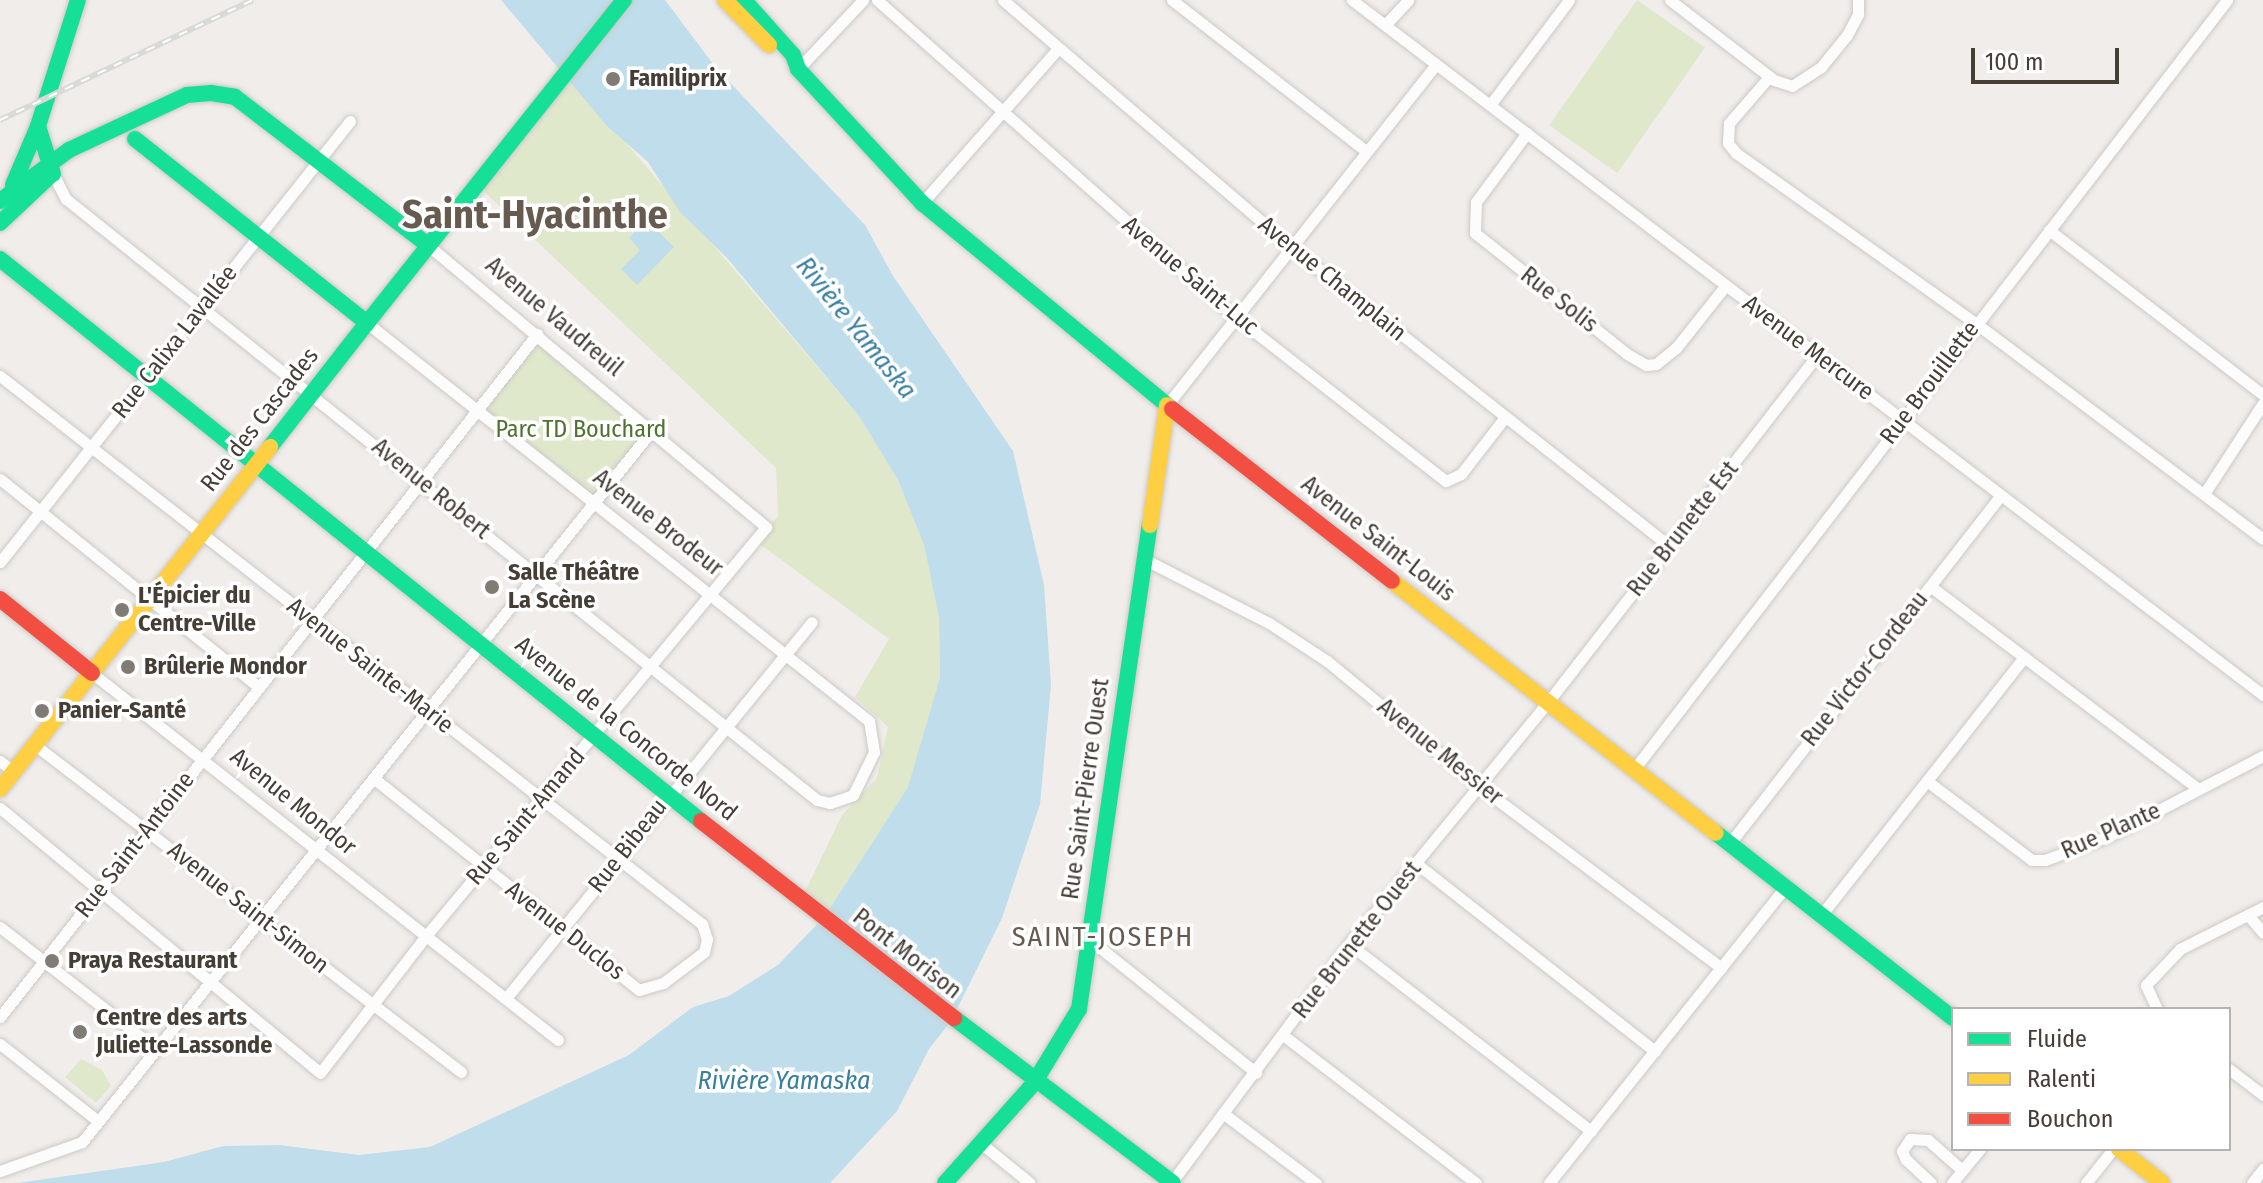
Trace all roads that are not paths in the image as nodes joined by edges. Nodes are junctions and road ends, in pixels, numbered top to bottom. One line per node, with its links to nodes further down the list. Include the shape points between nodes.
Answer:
1 (78, 0): 24 (street)
2 (624, 0): 35 (street, Rue des Cascades)
3 (725, 0): 18 (street, Avenue Saint-Louis)
4 (744, 0): 18 (street, Avenue Saint-Louis, via 793,55)
5 (863, 0): 18 (street)
6 (877, 0): 21 (street, Avenue Saint-Luc)
7 (1003, 0): 16 (street, Avenue Champlain)
8 (1172, 0): 27 (street)
9 (1352, 0): 15 (street, Avenue Mercure)
10 (1408, 0): 15 (street)
11 (1569, 0): 20 (street)
12 (1670, 0): 19 (street)
13 (1858, 0): 19 (street, via 1858,14 1847,35 1821,67 1792,86)
14 (2227, 0): 33 (street, Rue Brouillette)
15 (1385, 25): 17 (street, Avenue Mercure)
16 (1058, 49): 21 (street); 36 (street, Avenue Champlain)
17 (1436, 64): 20 (street, Avenue Mercure); 27 (street)
18 (798, 69): 31 (street, Avenue Saint-Louis)
19 (1769, 77): 41 (street, via 1729,123 1728,143 1736,153)
20 (1490, 105): 25 (street, Avenue Mercure)
21 (1002, 114): 31 (street); 40 (street, Avenue Saint-Luc)
22 (137, 119): 26 (street); 28 (street, Avenue Vaudreuil, via 187,95 235,97); 29 (street, Avenue Vaudreuil)
23 (350, 121): 28 (street, Rue Calixa Lavallée)
24 (38, 126): 29 (street); 30 (street, via 22,172)
25 (1527, 133): 38 (street, Avenue Mercure); 38 (street, Rue Solis, via 1476,202 1475,233 1627,354 1646,365 1656,364 1676,348)
26 (135, 139): 29 (street, via 117,141); 34 (street, Avenue Brodeur)
27 (1366, 151): 36 (street)
28 (320, 160): 34 (street, Rue Calixa Lavallée); 35 (street, Avenue Vaudreuil)
29 (50, 169): 30 (street); 32 (street); 39 (street, Avenue Robert, via 66,199)
30 (3, 197)
31 (922, 203): 50 (street, Avenue Saint-Louis)
32 (0, 223)
33 (2049, 230): 41 (street, Rue Brouillette); 48 (street)
34 (258, 237): 39 (street, Rue Calixa Lavallée); 42 (street, Avenue Brodeur)
35 (428, 245): 42 (street, Rue des Cascades); 43 (street, Avenue Vaudreuil)
36 (1292, 248): 40 (street); 52 (street, Avenue Champlain)
37 (0, 259): 46 (street, Avenue de la Concorde Nord)
38 (1726, 285): 44 (street, Avenue Mercure)
39 (203, 306): 46 (street, Rue Calixa Lavallée); 47 (street, Avenue Robert)
40 (1237, 318): 50 (street); 52 (street, Avenue Saint-Luc, via 1446,481 1461,474)
41 (1974, 322): 53 (street, Rue Brouillette); 59 (street)
42 (367, 323): 47 (street, Rue des Cascades); 51 (street, Avenue Brodeur)
43 (537, 334): 51 (street, Rue Saint-Antoine); 54 (street, Avenue Vaudreuil)
44 (1817, 355): 53 (street, Avenue Mercure); 66 (street, Rue Brunette Est)
45 (0, 376): 55 (street, Avenue Sainte-Marie)
46 (145, 379): 55 (street, Rue Calixa Lavallée); 56 (street, Avenue de la Concorde Nord)
47 (312, 393): 56 (street, Rue des Cascades); 58 (street, Avenue Robert)
48 (2263, 395)
49 (2263, 403): 59 (street)
50 (1167, 405): 68 (street, Rue Saint-Pierre Ouest); 84 (street, Avenue Saint-Louis)
51 (477, 410): 58 (street, Rue Saint-Antoine); 61 (street, Avenue Brodeur)
52 (1505, 417): 66 (street, Avenue Champlain)
53 (1902, 420): 60 (street, Avenue Mercure); 92 (street, Rue Brouillette)
54 (652, 430): 61 (street); 63 (street, Avenue Vaudreuil)
55 (90, 448): 62 (street, Rue Calixa Lavallée); 64 (street, Avenue Sainte-Marie)
56 (255, 466): 64 (street, Rue des Cascades); 67 (street, Avenue de la Concorde Nord)
57 (0, 479): 62 (street)
58 (421, 482): 67 (street, Rue Saint-Antoine); 70 (street, Avenue Robert)
59 (2204, 494): 65 (street)
60 (2001, 495): 71 (street, Rue Victor-Cordeau); 83 (street, Avenue Mercure)
61 (593, 502): 70 (street); 72 (street, Avenue Brodeur)
62 (39, 513): 69 (street, Rue Calixa Lavallée); 74 (street)
63 (766, 527): 72 (street, Rue Saint-Amand)
64 (200, 535): 74 (street, Rue des Cascades); 75 (street, Avenue Sainte-Marie)
65 (2263, 539)
66 (1670, 546): 84 (street, Rue Brunette Est)
67 (365, 552): 75 (street, Rue Saint-Antoine); 77 (street, Avenue de la Concorde Nord)
68 (1144, 559): 96 (street, Avenue Messier, via 1269,623 1327,661); 120 (street, Rue Saint-Pierre Ouest)
69 (0, 562)
70 (539, 575): 77 (street); 80 (street, Avenue Robert)
71 (1930, 586): 79 (street); 104 (street, Rue Victor-Cordeau)
72 (710, 595): 78 (street, Avenue Brodeur); 80 (street, Rue Saint-Amand)
73 (0, 599): 81 (street, Avenue Mondor)
74 (149, 600): 81 (street, Rue des Cascades); 82 (street)
75 (312, 621): 82 (street, Rue Saint-Antoine); 85 (street, Avenue Sainte-Marie)
76 (812, 622): 78 (street, Rue Bibeau)
77 (482, 644): 85 (street); 87 (street, Avenue de la Concorde Nord)
78 (785, 654): 86 (street, Rue Bibeau); 101 (street, Avenue Brodeur, via 869,721 874,734 865,777 853,795 830,803)
79 (2024, 657): 95 (street); 98 (street)
80 (651, 666): 86 (street, Avenue Robert); 87 (street, Rue Saint-Amand)
81 (92, 673): 88 (street, Rue des Cascades); 91 (street, Avenue Mondor)
82 (259, 687): 91 (street, Rue Saint-Antoine)
83 (2263, 695)
84 (1548, 702): 92 (street, Avenue Saint-Louis); 96 (street, Rue Brunette Ouest)
85 (427, 710): 94 (street); 100 (street, Avenue Sainte-Marie)
86 (725, 726): 99 (street, Rue Bibeau); 101 (street, Avenue Robert)
87 (594, 735): 99 (street, Avenue de la Concorde Nord); 100 (street, Rue Saint-Amand)
88 (35, 745): 93 (street, Rue des Cascades); 103 (street, Avenue Saint-Simon)
89 (2263, 756): 98 (street, Rue Plante)
90 (0, 761): 93 (street)
91 (202, 761): 103 (street, Rue Saint-Antoine); 105 (street, Avenue Mondor)
92 (1635, 768): 104 (street, Avenue Saint-Louis)
93 (14, 772): 97 (street, Rue des Cascades)
94 (373, 778): 105 (street); 108 (street, Avenue Duclos)
95 (1927, 781): 98 (street, Rue Plante, via 2032,860 2109,836); 113 (street)
96 (1479, 786): 107 (street, Rue Brunette Ouest); 124 (street, Avenue Messier)
97 (0, 789)
98 (2198, 789)
99 (668, 794): 106 (street, Rue Bibeau); 111 (street, Avenue de la Concorde Nord)
100 (541, 799): 106 (street, Avenue Sainte-Marie); 108 (street, Rue Saint-Amand)
101 (817, 800)
102 (0, 808): 110 (street)
103 (147, 829): 110 (street, Rue Saint-Antoine); 115 (street, Avenue Saint-Simon)
104 (1730, 843): 109 (street, Avenue Saint-Louis)
105 (314, 851): 115 (street); 119 (street, Avenue Mondor)
106 (617, 859): 117 (street, Rue Bibeau); 123 (street, Avenue Sainte-Marie, via 702,924 704,952)
107 (1417, 864): 121 (street, Rue Brunette Ouest); 135 (street)
108 (485, 867): 117 (street, Avenue Duclos); 119 (street, Rue Saint-Amand)
109 (1786, 886): 113 (street, Avenue Saint-Louis); 124 (street)
110 (99, 891): 122 (street, Rue Saint-Antoine); 125 (street)
111 (808, 907): 139 (street, Pont Morison)
112 (2263, 907): 114 (street)
113 (1822, 914): 129 (street, Avenue Saint-Louis)
114 (2248, 915): 118 (street); 128 (street, via 2180,949 2146,985)
115 (258, 919): 125 (street); 127 (street, Avenue Saint-Simon)
116 (0, 927): 122 (street)
117 (562, 929): 123 (street, Avenue Duclos, via 639,990 663,983); 126 (street, Rue Bibeau)
118 (2263, 933)
119 (425, 937): 126 (street, Avenue Mondor); 127 (street, Rue Saint-Amand)
120 (1089, 939): 138 (street); 139 (street, Rue Saint-Pierre Ouest, via 1079,1009)
121 (1349, 944): 131 (street, Rue Brunette Ouest); 143 (street)
122 (44, 961): 130 (street, Rue Saint-Antoine); 134 (street)
123 (689, 966)
124 (1721, 968): 135 (street)
125 (210, 983): 127 (street, Rue Saint-Amand, via 320,1073); 134 (street)
126 (507, 997): 132 (street, Avenue Mondor)
127 (375, 1006): 137 (street, Avenue Saint-Simon)
128 (2155, 1007)
129 (1951, 1016)
130 (0, 1017)
131 (1283, 1035): 138 (street, Rue Brunette Ouest); 155 (street)
132 (558, 1040)
133 (0, 1044): 142 (street)
134 (156, 1049): 142 (street)
135 (1655, 1051): 143 (street)
136 (2231, 1071): 140 (street)
137 (461, 1072)
138 (1256, 1073): 141 (street, Rue Brunette Ouest)
139 (1034, 1083): 144 (street, Rue Saint-Pierre Ouest); 153 (street, Pont Morison)
140 (2263, 1095)
141 (1224, 1114): 153 (street, Rue Brunette Ouest); 154 (street)
142 (98, 1121): 148 (street, via 82,1142 62,1152)
143 (1591, 1131): 156 (street)
144 (983, 1145): 151 (street, Rue Saint-Pierre Ouest); 152 (street)
145 (1978, 1151): 150 (street)
146 (2114, 1151): 159 (street)
147 (2119, 1151): 160 (street)
148 (2, 1166)
149 (2263, 1169): 161 (street)
150 (1962, 1170): 157 (street, via 1928,1140 1910,1139 1902,1151 1906,1160); 158 (street)
151 (945, 1183)
152 (1030, 1183)
153 (1172, 1183)
154 (1316, 1183)
155 (1476, 1183)
156 (1549, 1183)
157 (1931, 1183)
158 (1952, 1183)
159 (2086, 1183)
160 (2162, 1183)
161 (2252, 1183)

